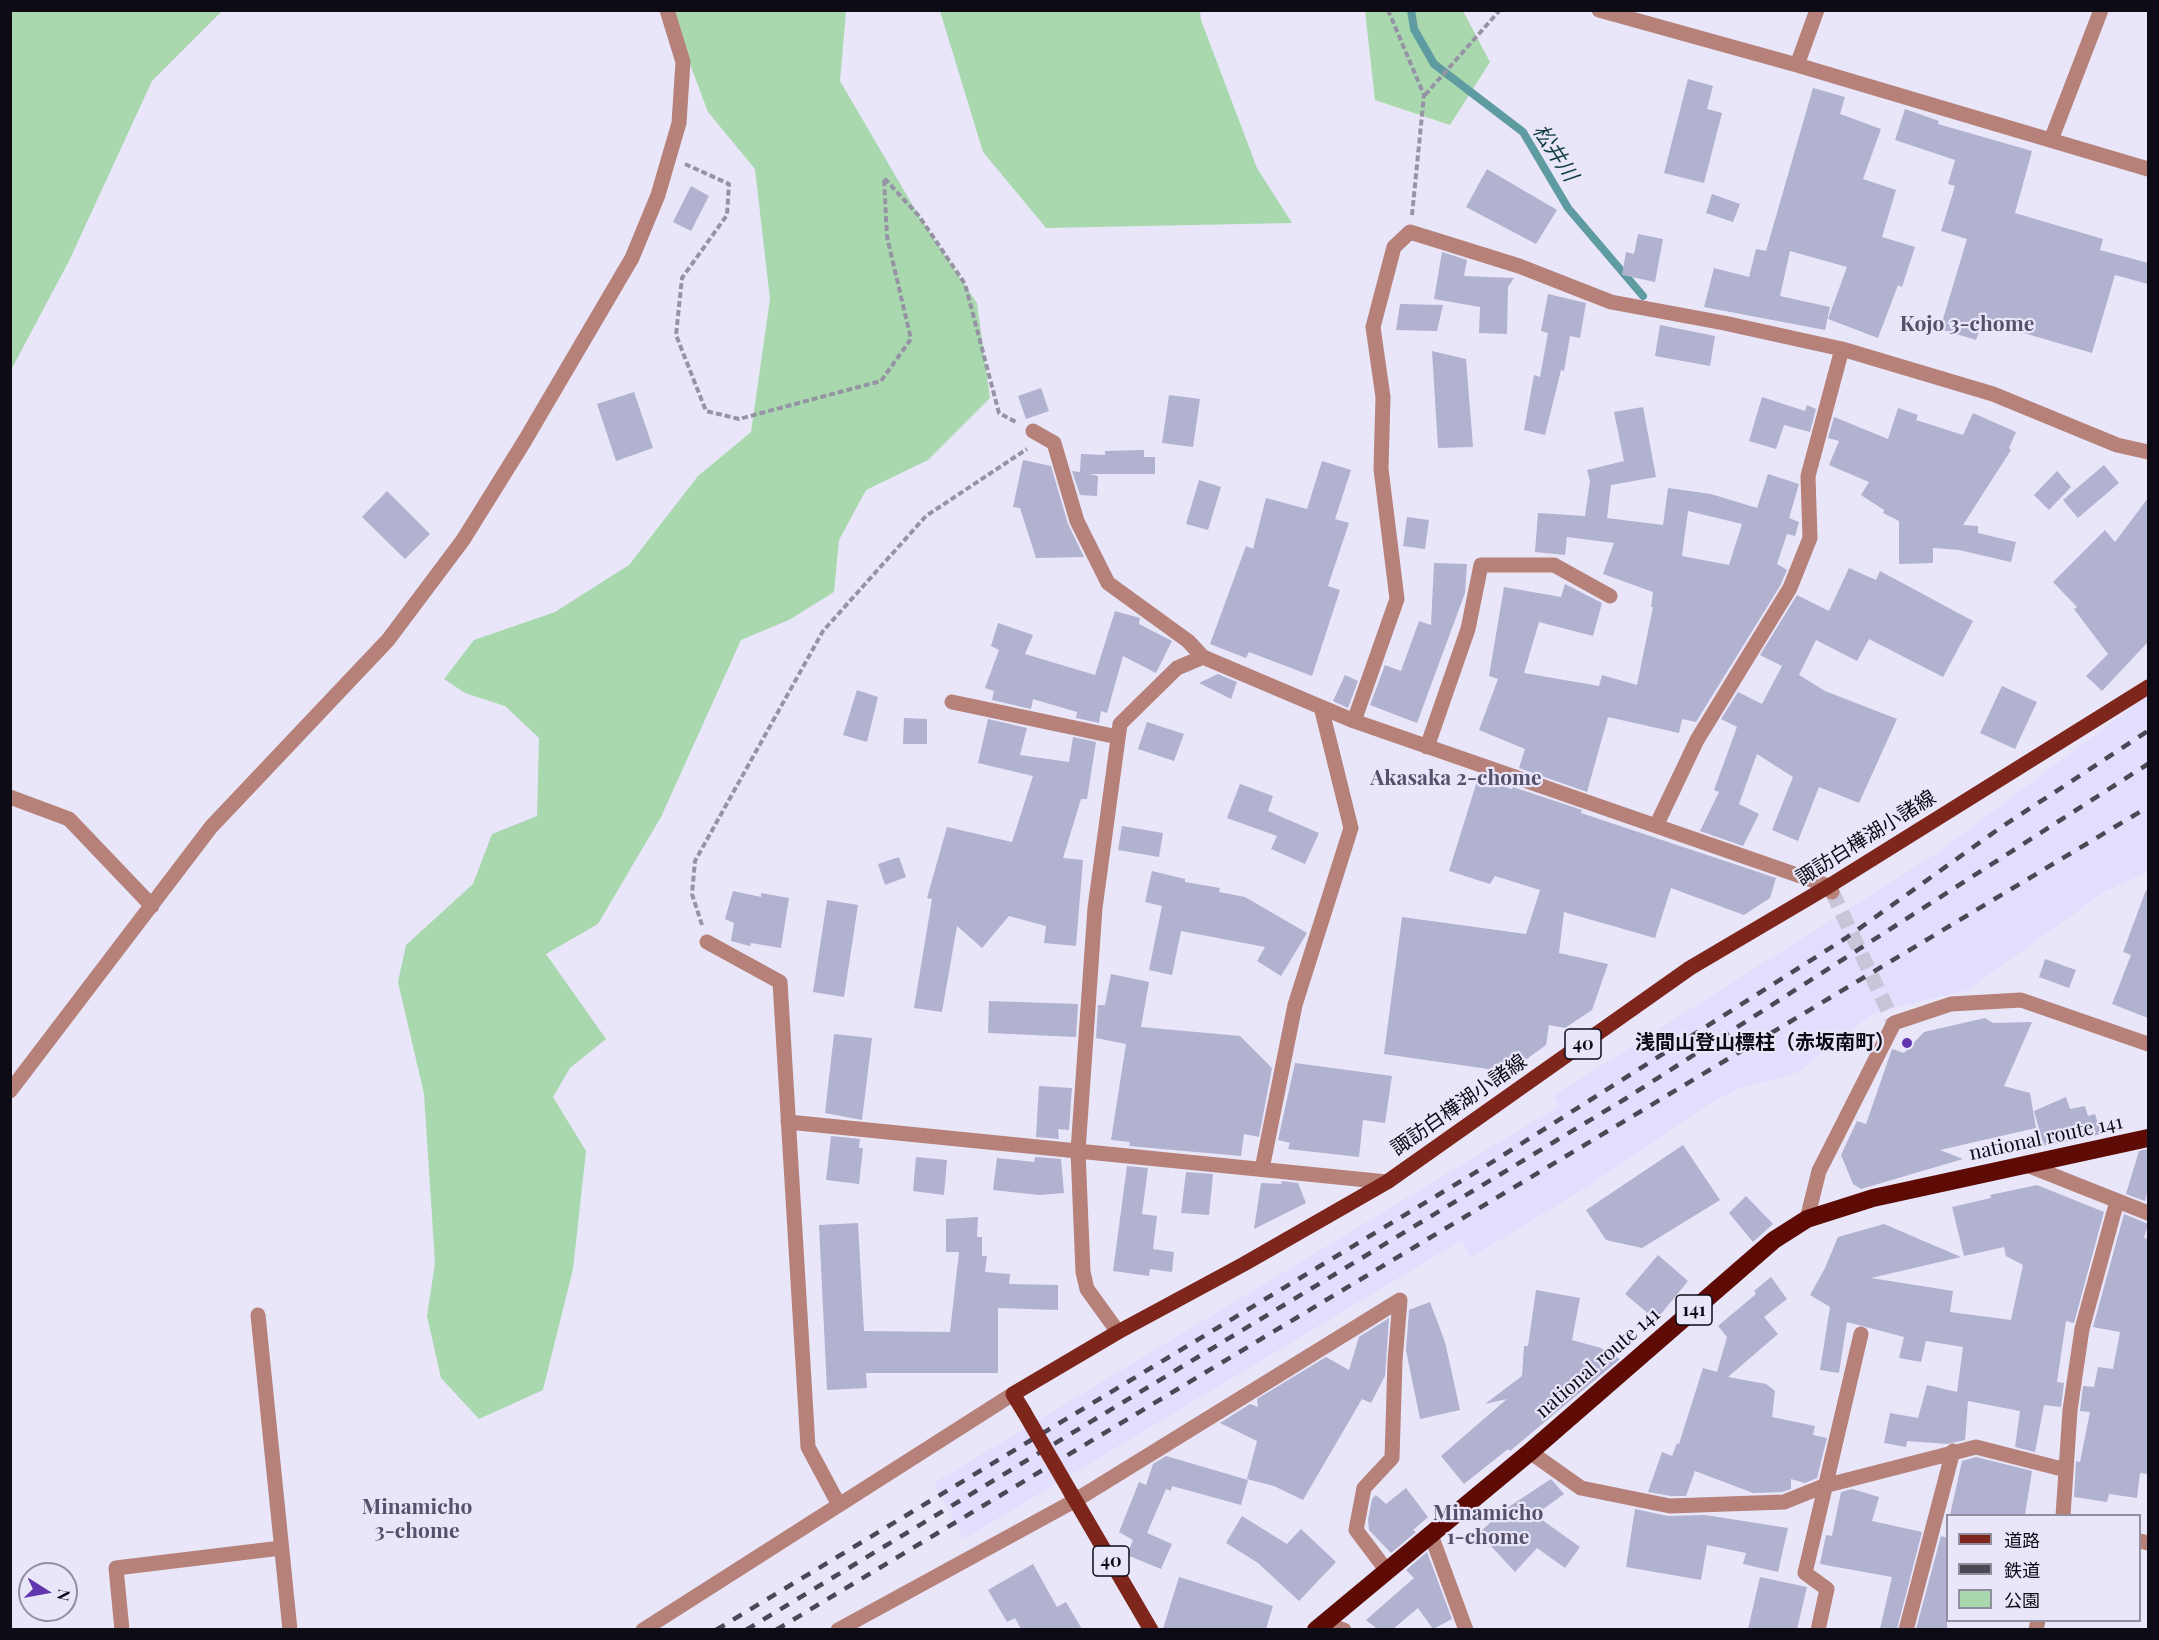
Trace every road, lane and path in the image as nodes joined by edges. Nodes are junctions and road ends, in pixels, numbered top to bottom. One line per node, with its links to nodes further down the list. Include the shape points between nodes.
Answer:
1 (667, 10): 10 (street, via 683,62 679,123)
2 (1388, 10): 8 (path)
3 (1500, 10): 8 (path)
4 (1599, 10): 7 (street)
5 (1817, 10): 7 (street)
6 (2101, 10): 9 (street)
7 (1797, 65): 9 (street)
8 (1424, 95): 12 (path)
9 (2051, 140): 11 (street)
10 (669, 157): 14 (path, via 729,184 727,215 682,278 676,335 706,411 739,419 881,381 911,339 887,237 884,178 919,216 965,284 999,413); 27 (street, via 632,258 463,540 387,640 211,826)
11 (2148, 169)
12 (1410, 232): 13 (street, via 1519,266 1611,302); 21 (street, via 1394,247 1373,327 1383,397 1381,469 1397,599)
13 (1842, 349): 15 (street, via 1993,394 2117,445); 25 (street, via 1809,476 1810,538 1790,588 1697,740)
14 (1038, 435): 17 (street, via 1054,443 1077,521 1108,582 1188,641); 28 (path, via 926,516 823,631 694,861 692,894)
15 (2148, 452)
16 (1610, 596): 23 (street, via 1554,565 1481,565 1468,629)
17 (1203, 657): 20 (street); 22 (street, via 1177,668 1120,723)
18 (2148, 687): 26 (main road, 諏訪白樺湖小諸線 / 40)
19 (952, 702): 22 (street)
20 (1321, 707): 21 (street); 35 (street, via 1351,828 1295,1005)
21 (1354, 721): 23 (street)
22 (1118, 737): 33 (street, via 1095,908)
23 (1427, 747): 25 (street)
24 (10, 797): 27 (street, via 69,819)
25 (1656, 826): 26 (street)
26 (1831, 889): 36 (main road, 諏訪白樺湖小諸線 / 40, via 1690,968)
27 (152, 906): 30 (street)
28 (707, 942): 31 (street, via 780,982)
29 (2148, 1044): 39 (street, via 2021,1000 1951,1004 1894,1023 1819,1172)
30 (10, 1091)
31 (788, 1122): 33 (street); 49 (street, via 808,1447)
32 (2148, 1138): 34 (highway, national route 141 / 141)
33 (1078, 1151): 35 (street); 41 (street, via 1085,1280 1087,1289)
34 (2027, 1165): 37 (street); 39 (highway, national route 141 / 141, via 1873,1198)
35 (1262, 1169): 36 (street)
36 (1387, 1182): 41 (main road, 諏訪白樺湖小諸線 / 40)
37 (2117, 1201): 38 (street); 46 (street, via 2082,1329)
38 (2148, 1213)
39 (1807, 1220): 45 (highway, national route 141 / 141, via 1774,1240)
40 (258, 1315): 52 (street)
41 (1118, 1332): 43 (main road, 諏訪白樺湖小諸線 / 40)
42 (1861, 1334): 47 (street)
43 (1013, 1394): 48 (main road, 40, bridge); 49 (street)
44 (1953, 1451): 46 (street, via 1976,1447); 47 (street); 63 (street)
45 (1530, 1452): 47 (street, via 1581,1488 1670,1506 1784,1502); 51 (highway, national route 141 / 141)
46 (2066, 1470): 50 (street)
47 (1824, 1486): 62 (street, via 1805,1573 1827,1589)
48 (1073, 1497): 53 (street, via 1400,1300 1392,1458 1364,1488 1356,1530); 58 (street); 59 (main road, 40)
49 (839, 1505): 57 (street)
50 (2063, 1514)
51 (1431, 1535): 53 (highway, national route 141 / 141); 61 (street)
52 (281, 1548): 55 (street, via 116,1568); 56 (street)
53 (1387, 1571): 54 (highway, national route 141 / 141)
54 (1319, 1626): 60 (street)
55 (122, 1629)
56 (290, 1629)
57 (643, 1629)
58 (838, 1629)
59 (1151, 1629)
60 (1344, 1629)
61 (1466, 1629)
62 (1818, 1629)
63 (1906, 1629)

